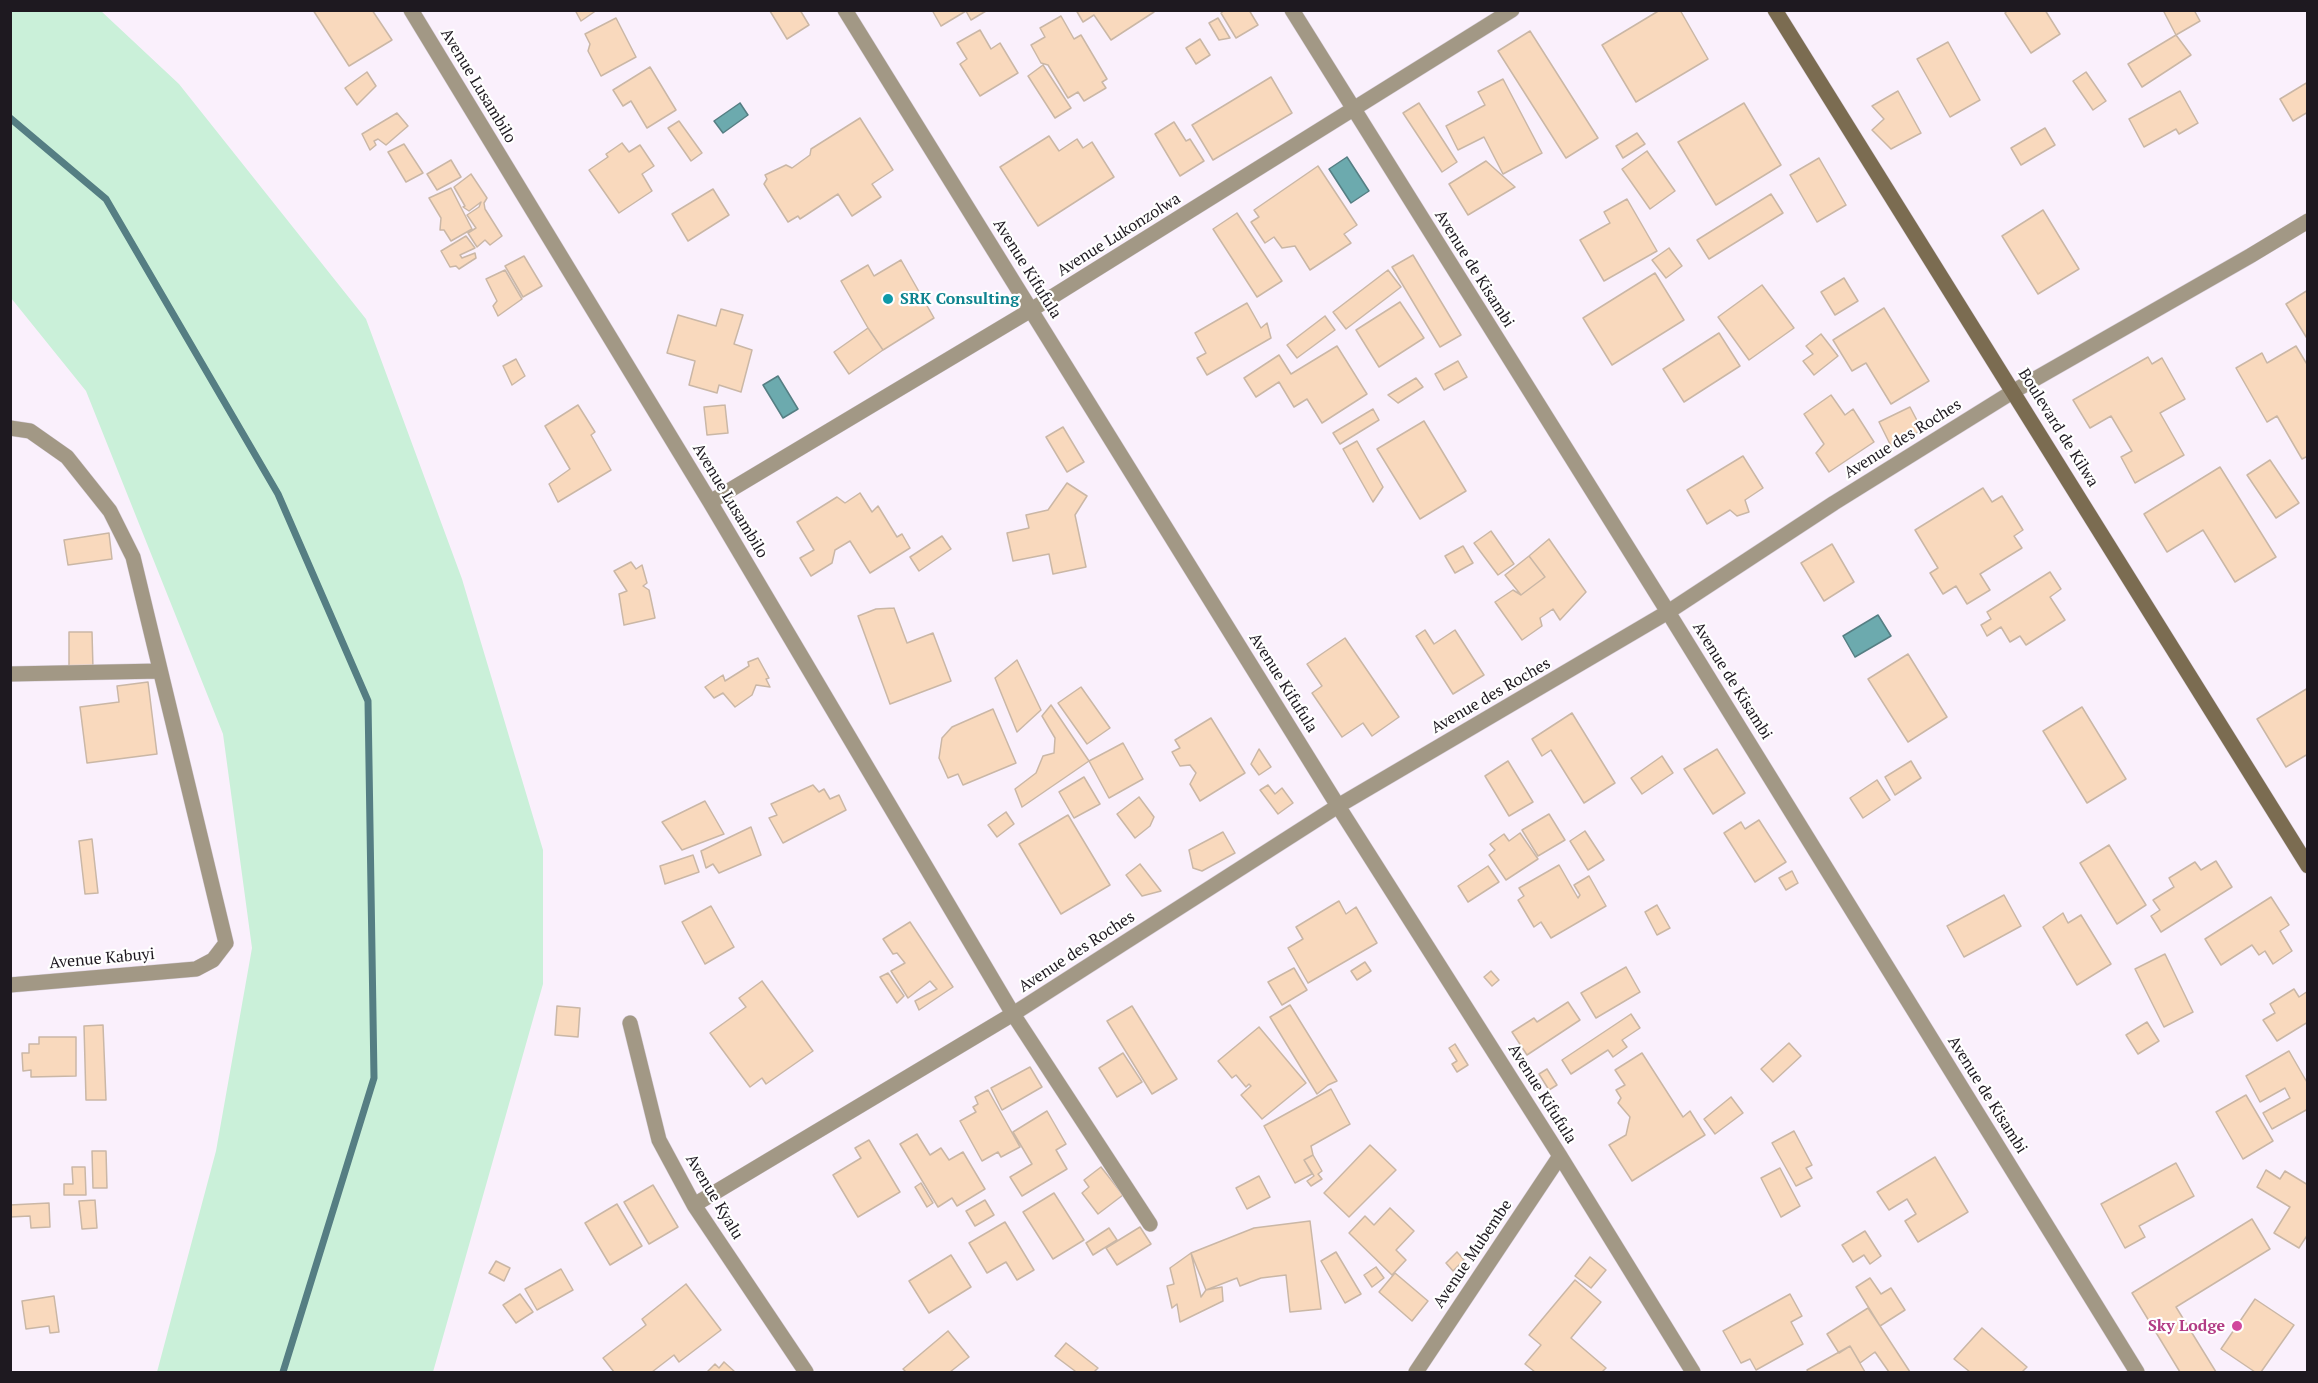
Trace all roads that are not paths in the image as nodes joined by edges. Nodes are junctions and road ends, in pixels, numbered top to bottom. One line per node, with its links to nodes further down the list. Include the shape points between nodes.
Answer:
1 (411, 10): 11 (street, Avenue Lusambilo)
2 (844, 10): 8 (street, Avenue Kifufula)
3 (1292, 10): 6 (street, Avenue de Kisambi)
4 (1512, 10): 6 (street, Avenue Lukonzolwa)
5 (1775, 10): 9 (street, Boulevard de Kilwa)
6 (1354, 110): 8 (street, Avenue Lukonzolwa); 12 (street, Avenue de Kisambi)
7 (2307, 221): 9 (street, Avenue des Roches)
8 (1031, 310): 11 (street, Avenue Lukonzolwa); 15 (street, Avenue Kifufula)
9 (2013, 391): 12 (street, Avenue des Roches); 16 (street, Boulevard de Kilwa)
10 (10, 428): 13 (street, via 30,430 67,457 110,511 133,557)
11 (710, 502): 18 (street, Avenue Lusambilo)
12 (1668, 612): 15 (street, Avenue des Roches); 26 (street, Avenue de Kisambi)
13 (160, 671): 14 (street); 17 (street, Avenue Kabuyi, via 226,943 213,960 196,969)
14 (10, 674)
15 (1338, 806): 18 (street, Avenue des Roches); 20 (street, Avenue Kifufula)
16 (2307, 866)
17 (10, 985)
18 (1013, 1014): 21 (street, Avenue des Roches); 22 (street, Avenue Lusambilo)
19 (630, 1023): 21 (street, Avenue Kyalu, via 659,1140)
20 (1560, 1156): 24 (street, Avenue Mubembe); 25 (street, Avenue Kifufula)
21 (694, 1205): 23 (street, Avenue Kyalu)
22 (1150, 1224)
23 (806, 1372)
24 (1416, 1372)
25 (1693, 1372)
26 (2137, 1372)

